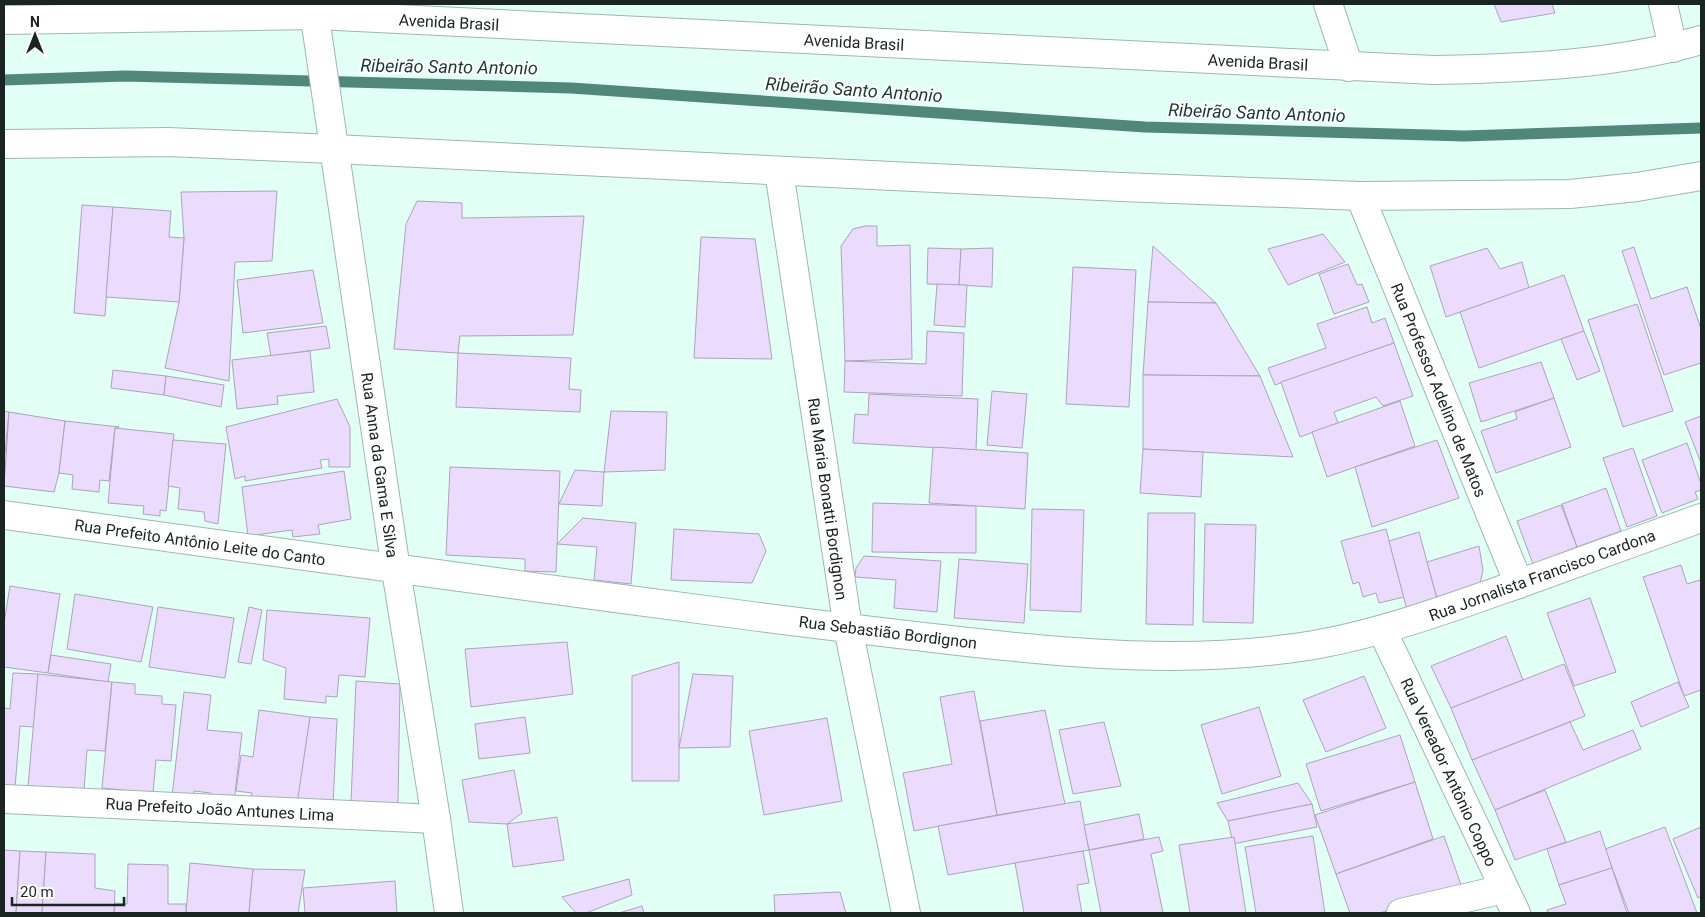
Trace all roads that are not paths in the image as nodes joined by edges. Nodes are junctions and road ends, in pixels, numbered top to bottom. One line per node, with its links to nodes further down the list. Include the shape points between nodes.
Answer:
1 (1328, 4): 7 (street)
2 (1663, 4): 6 (street)
3 (316, 16): 4 (street, Avenida Brasil); 7 (street, Avenida Brasil); 9 (street, Rua Anna da Gama E Silva)
4 (4, 20)
5 (1701, 40): 6 (street, Avenida Brasil)
6 (1673, 48): 7 (street, Avenida Brasil, via 1567,65 1434,70)
7 (1349, 67)
8 (4, 144): 9 (street, via 168,142)
9 (334, 148): 10 (street); 15 (street, Rua Anna da Gama E Silva)
10 (779, 171): 12 (street); 17 (street, Rua Maria Bonatti Bordignon)
11 (1701, 176): 12 (street, via 1570,194)
12 (1360, 196): 16 (street, Rua Professor Adelino de Matos)
13 (4, 515): 15 (street, Rua Prefeito Antônio Leite do Canto)
14 (1701, 518): 16 (street, Rua Jornalista Francisco Cardona)
15 (396, 570): 17 (street, Rua Sebastião Bordignon); 20 (street, Rua Anna da Gama E Silva)
16 (1519, 584): 18 (street, Rua Jornalista Francisco Cardona)
17 (848, 628): 18 (street, Rua Sebastião Bordignon, via 1017,648 1129,655 1271,650); 23 (street, Rua Maria Bonatti Bordignon)
18 (1382, 630): 21 (street, Rua Vereador Antônio Coppo)
19 (4, 799): 20 (street, Rua Prefeito João Antunes Lima)
20 (436, 819): 22 (street, Rua Anna da Gama E Silva)
21 (1504, 889): 24 (street); 25 (street, Rua Vereador Antônio Coppo)
22 (449, 913)
23 (906, 913)
24 (1401, 913)
25 (1516, 913)

